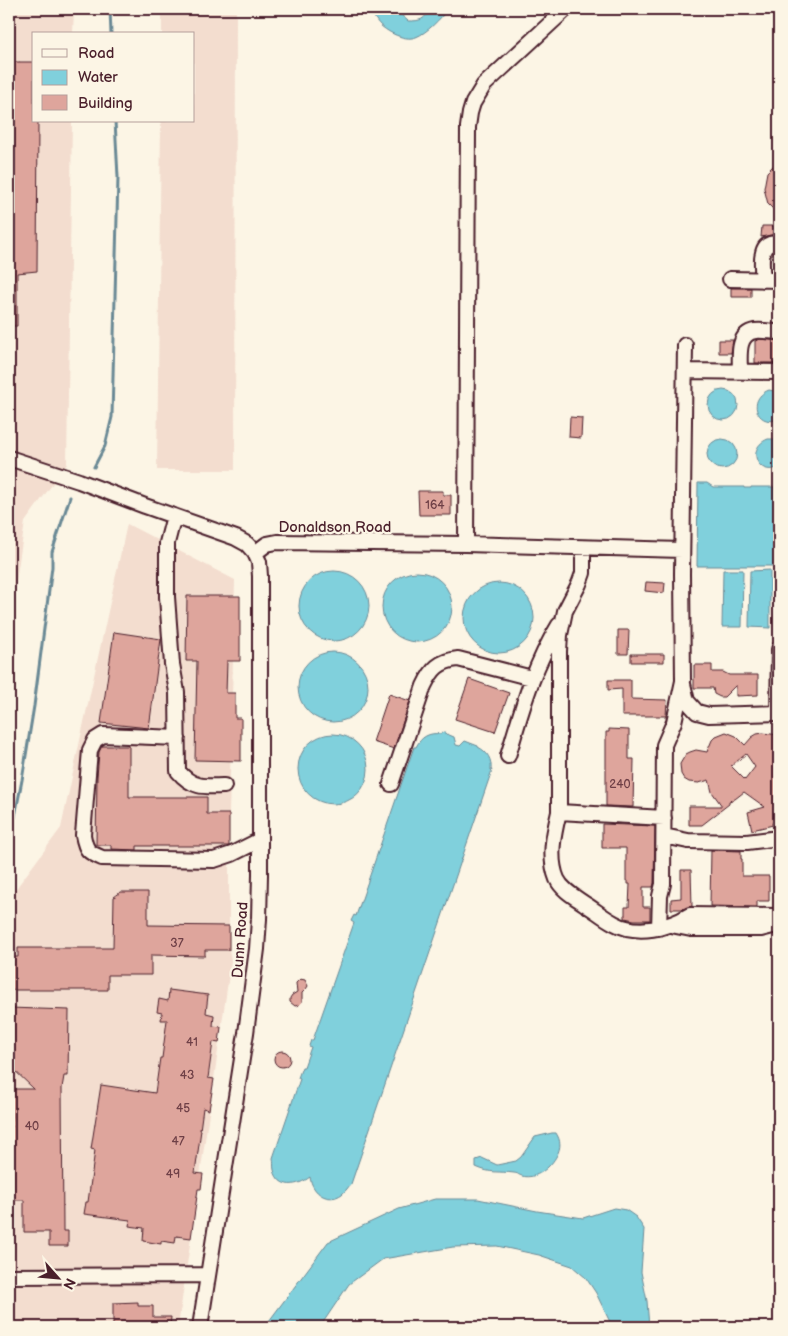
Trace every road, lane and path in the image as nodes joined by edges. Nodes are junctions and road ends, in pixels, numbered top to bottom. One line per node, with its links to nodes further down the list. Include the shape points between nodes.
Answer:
1 (566, 9): 13 (street, via 484,85 470,113)
2 (779, 244): 4 (street, via 770,244 762,252)
3 (730, 279): 4 (street)
4 (762, 280): 5 (street)
5 (779, 280)
6 (779, 332): 9 (street, via 755,331 748,334 740,350)
7 (685, 345): 8 (street)
8 (685, 371): 9 (street); 15 (street)
9 (740, 372): 10 (street)
10 (779, 372)
11 (9, 458): 12 (street)
12 (174, 516): 16 (street, via 236,538); 22 (street, via 167,543 167,597 177,692)
13 (472, 545): 14 (street, Donaldson Road); 16 (street, Donaldson Road, via 277,542 267,544)
14 (583, 548): 15 (street, Donaldson Road); 17 (street, via 583,573)
15 (682, 550): 20 (street)
16 (255, 553): 31 (street, Dunn Road, via 260,568)
17 (563, 618): 19 (street); 26 (street, via 559,651)
18 (779, 649): 21 (street)
19 (532, 678): 23 (street); 24 (street, via 458,659 439,665 424,686)
20 (683, 681): 21 (street, via 687,701 697,712 709,715); 27 (street, via 674,722 664,745)
21 (779, 713)
22 (178, 738): 25 (street, via 178,771 193,784); 31 (street, via 103,735 95,740 90,750 83,835 85,847 102,858 214,860)
23 (508, 756)
24 (391, 784)
25 (224, 786)
26 (559, 812): 27 (street); 34 (street, via 553,835 553,865 558,881 570,894 615,924 628,928)
27 (664, 818): 29 (street)
28 (779, 832): 29 (street, via 697,832)
29 (664, 836): 30 (street, via 688,841 747,842); 34 (street, via 664,884 660,896)
30 (779, 838)
31 (260, 840): 35 (street, Dunn Road, via 255,967)
32 (779, 916): 34 (street, via 690,915)
33 (779, 922): 34 (street, via 761,929)
34 (665, 926)
35 (208, 1275): 36 (street); 37 (street, Dunn Road)
36 (9, 1276)
37 (200, 1327)

